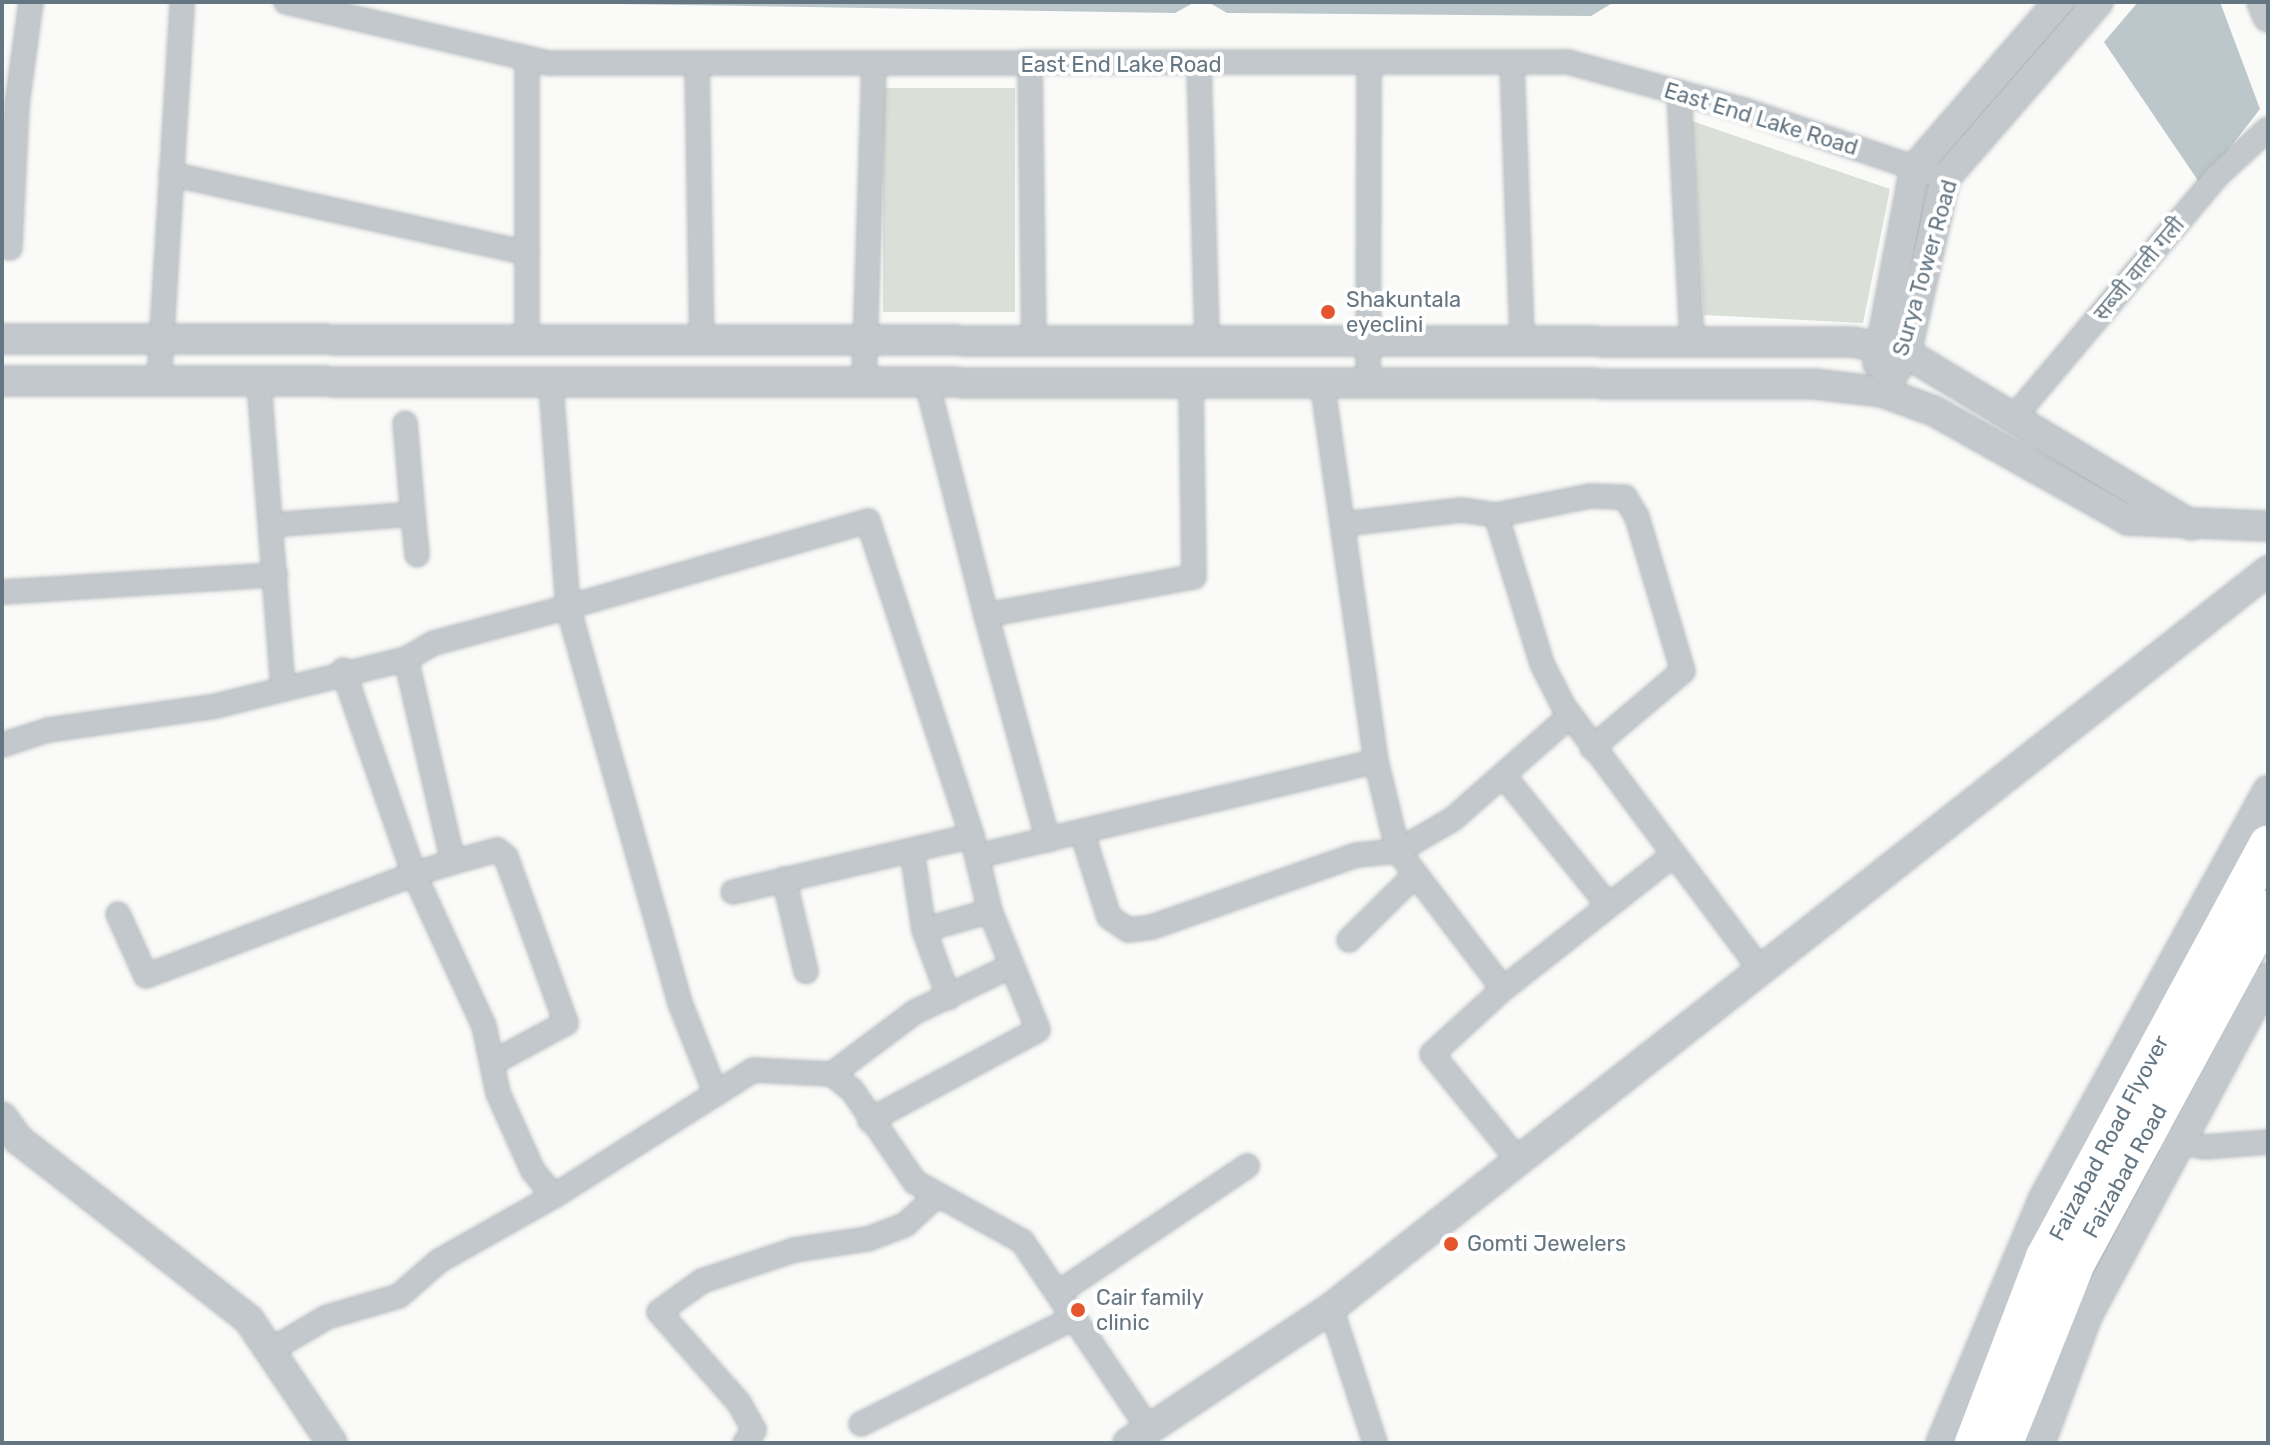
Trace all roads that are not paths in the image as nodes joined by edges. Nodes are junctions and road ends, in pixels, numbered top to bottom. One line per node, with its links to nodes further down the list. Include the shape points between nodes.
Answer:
1 (31, 2): 16 (street)
2 (182, 2): 19 (street)
3 (286, 2): 8 (street, East End Lake Road)
4 (2059, 2): 18 (street)
5 (2098, 2): 20 (street, Surya Tower Road)
6 (2262, 2): 7 (street)
7 (2268, 17)
8 (527, 59): 10 (street, East End Lake Road); 23 (street)
9 (1512, 63): 13 (street, East End Lake Road); 15 (street, East End Lake Road, via 1568,62); 25 (street)
10 (697, 64): 11 (street, East End Lake Road); 31 (street)
11 (874, 64): 12 (street, East End Lake Road); 32 (street)
12 (1030, 64): 14 (street, East End Lake Road); 27 (street)
13 (1369, 64): 14 (street, East End Lake Road); 24 (street)
14 (1199, 65): 28 (street)
15 (1679, 92): 18 (street, East End Lake Road); 29 (street)
16 (9, 102): 21 (street)
17 (2268, 129): 46 (street, सब्जी वाली गली, via 2217,176)
18 (1915, 168): 20 (street, East End Lake Road); 34 (street)
19 (171, 174): 23 (street); 30 (street)
20 (1945, 178): 35 (street, Surya Tower Road)
21 (8, 182): 22 (street)
22 (10, 248)
23 (527, 253): 33 (street)
24 (1369, 338): 25 (street); 28 (street); 40 (street)
25 (1522, 338): 29 (street)
26 (2, 339): 30 (street)
27 (1034, 339): 28 (street); 32 (street)
28 (1207, 339)
29 (1692, 339): 34 (street)
30 (161, 340): 33 (street); 37 (street)
31 (702, 340): 32 (street); 33 (street)
32 (870, 340): 42 (street)
33 (527, 341)
34 (1875, 346): 35 (street); 45 (street)
35 (1906, 353): 45 (street, Surya Tower Road); 46 (street)
36 (2, 381): 37 (street)
37 (159, 382): 41 (street)
38 (1191, 382): 39 (street); 43 (street); 59 (street, via 1194,577)
39 (1322, 382): 40 (street); 50 (street)
40 (1368, 382): 45 (street, via 1799,384)
41 (259, 383): 44 (street); 51 (street)
42 (864, 383): 43 (street); 44 (street)
43 (927, 383): 59 (street)
44 (551, 384): 58 (street)
45 (1882, 392): 53 (street, via 1934,411 2128,520)
46 (2015, 416): 53 (street)
47 (405, 423): 48 (street)
48 (413, 514): 51 (street); 54 (street)
49 (1496, 515): 50 (street, via 1461,510); 63 (street, via 1542,664); 65 (street, via 1590,496 1625,497 1637,517 1683,671)
50 (1344, 524): 66 (street)
51 (271, 525): 56 (street)
52 (2268, 526): 53 (street)
53 (2194, 528)
54 (417, 555)
55 (2268, 571): 88 (street)
56 (275, 575): 57 (street); 62 (street)
57 (2, 592)
58 (568, 607): 60 (street, via 434,643); 72 (street, via 868,521); 95 (street, via 680,1003)
59 (986, 615): 70 (street)
60 (406, 659): 61 (street); 76 (street)
61 (343, 670): 62 (street); 77 (street)
62 (283, 685): 64 (street, via 216,706 48,730)
63 (1570, 716): 65 (street); 67 (street)
64 (2, 745)
65 (1592, 748): 75 (street)
66 (1376, 761): 69 (street); 74 (street)
67 (1504, 776): 74 (street, via 1453,819); 81 (street)
68 (2268, 790): 113 (street, via 2044,1198)
69 (1082, 832): 70 (street); 74 (street, via 1097,894 1109,917 1128,930 1357,855)
70 (1048, 840): 72 (street)
71 (2268, 844): 114 (highway, Faizabad Road Flyover, via 2045,1257)
72 (975, 846): 73 (street); 83 (street)
73 (912, 851): 79 (street); 85 (street)
74 (1398, 851): 78 (street)
75 (1673, 855): 81 (street); 88 (street)
76 (453, 862): 77 (street); 93 (street, via 497,850 506,857 566,1023)
77 (414, 874): 84 (street, via 146,976); 93 (street, via 484,1026)
78 (1414, 876): 86 (street); 91 (street)
79 (784, 879): 80 (street); 89 (street)
80 (733, 892)
81 (1608, 905): 91 (street)
82 (2268, 910): 98 (highway, Faizabad Road)
83 (990, 911): 85 (street); 87 (street)
84 (118, 914)
85 (924, 930): 92 (street)
86 (1349, 940)
87 (1009, 967): 92 (street); 97 (street, via 1038,1030)
88 (1761, 970): 100 (street)
89 (806, 971)
90 (2268, 978): 98 (street)
91 (1503, 989): 100 (street, via 1432,1054)
92 (949, 998): 94 (street, via 915,1012)
93 (492, 1063): 102 (street, via 533,1171)
94 (832, 1074): 95 (street, via 753,1070); 97 (street)
95 (716, 1094): 102 (street)
96 (2, 1117): 107 (street, via 19,1140 202,1279)
97 (870, 1120): 103 (street, via 897,1164)
98 (2161, 1140): 99 (street); 115 (highway, Faizabad Road, via 2076,1263); 116 (street)
99 (2268, 1142)
100 (1519, 1161): 105 (street)
101 (1247, 1166): 104 (street)
102 (554, 1196): 107 (street, via 439,1261 399,1296 327,1317)
103 (934, 1198): 104 (street, via 1007,1227); 109 (street, via 905,1225 868,1239 794,1250 702,1281 659,1312)
104 (1058, 1293): 106 (street)
105 (1331, 1308): 110 (street); 112 (street)
106 (1074, 1318): 108 (street); 110 (street)
107 (271, 1350): 111 (street)
108 (861, 1424)
109 (755, 1439)
110 (1137, 1439)
111 (332, 1443)
112 (1375, 1443)
113 (1941, 1443)
114 (1974, 1443)
115 (2004, 1443)
116 (2040, 1443)

